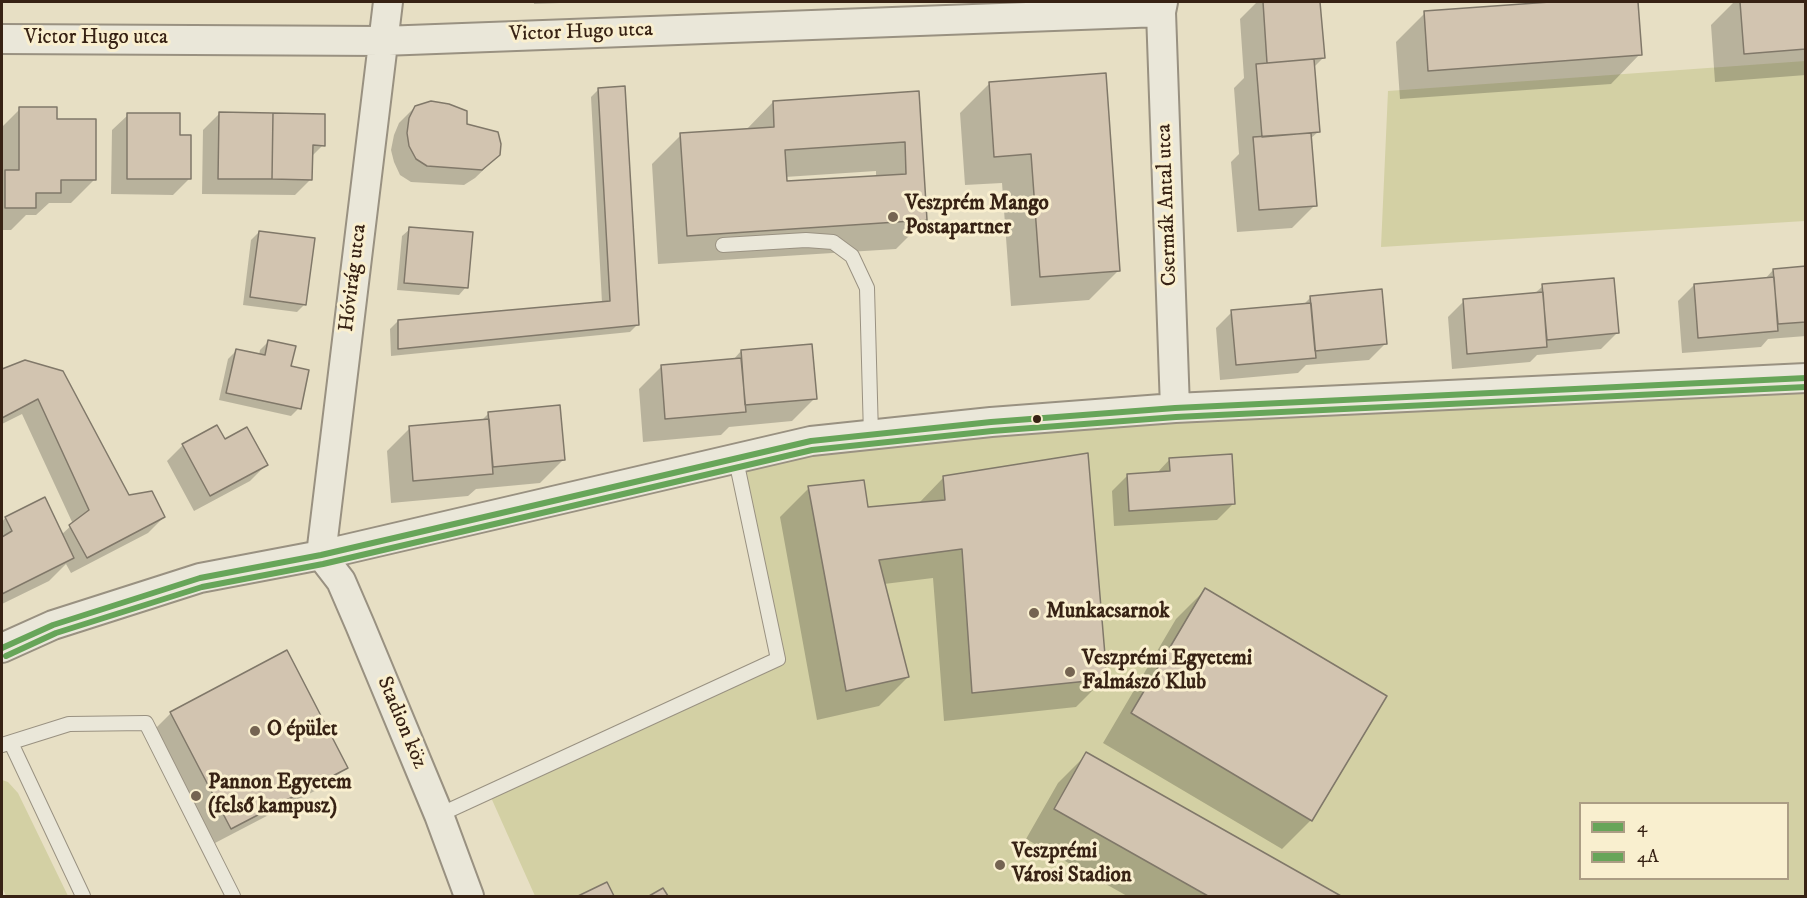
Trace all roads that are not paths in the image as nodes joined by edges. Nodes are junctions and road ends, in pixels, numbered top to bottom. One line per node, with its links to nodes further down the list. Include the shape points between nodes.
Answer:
1 (388, 2): 4 (street, Hóvirág utca)
2 (1162, 7): 4 (street, Victor Hugo utca); 7 (street, Csermák Antal utca)
3 (2, 39): 4 (street, Victor Hugo utca)
4 (382, 41): 10 (street, Hóvirág utca)
5 (723, 245): 8 (lane, via 833,242 852,256 867,288)
6 (1806, 378): 7 (street)
7 (1175, 408): 8 (street)
8 (871, 435): 9 (street, via 811,441)
9 (736, 460): 10 (street); 13 (lane, via 778,658)
10 (321, 555): 11 (street, via 200,578 52,625); 13 (street, Stadion köz, via 340,581 360,625)
11 (2, 648)
12 (6, 744): 14 (lane); 15 (lane, via 69,724 146,723)
13 (439, 815): 16 (street, Stadion köz)
14 (83, 897)
15 (233, 897)
16 (469, 897)

